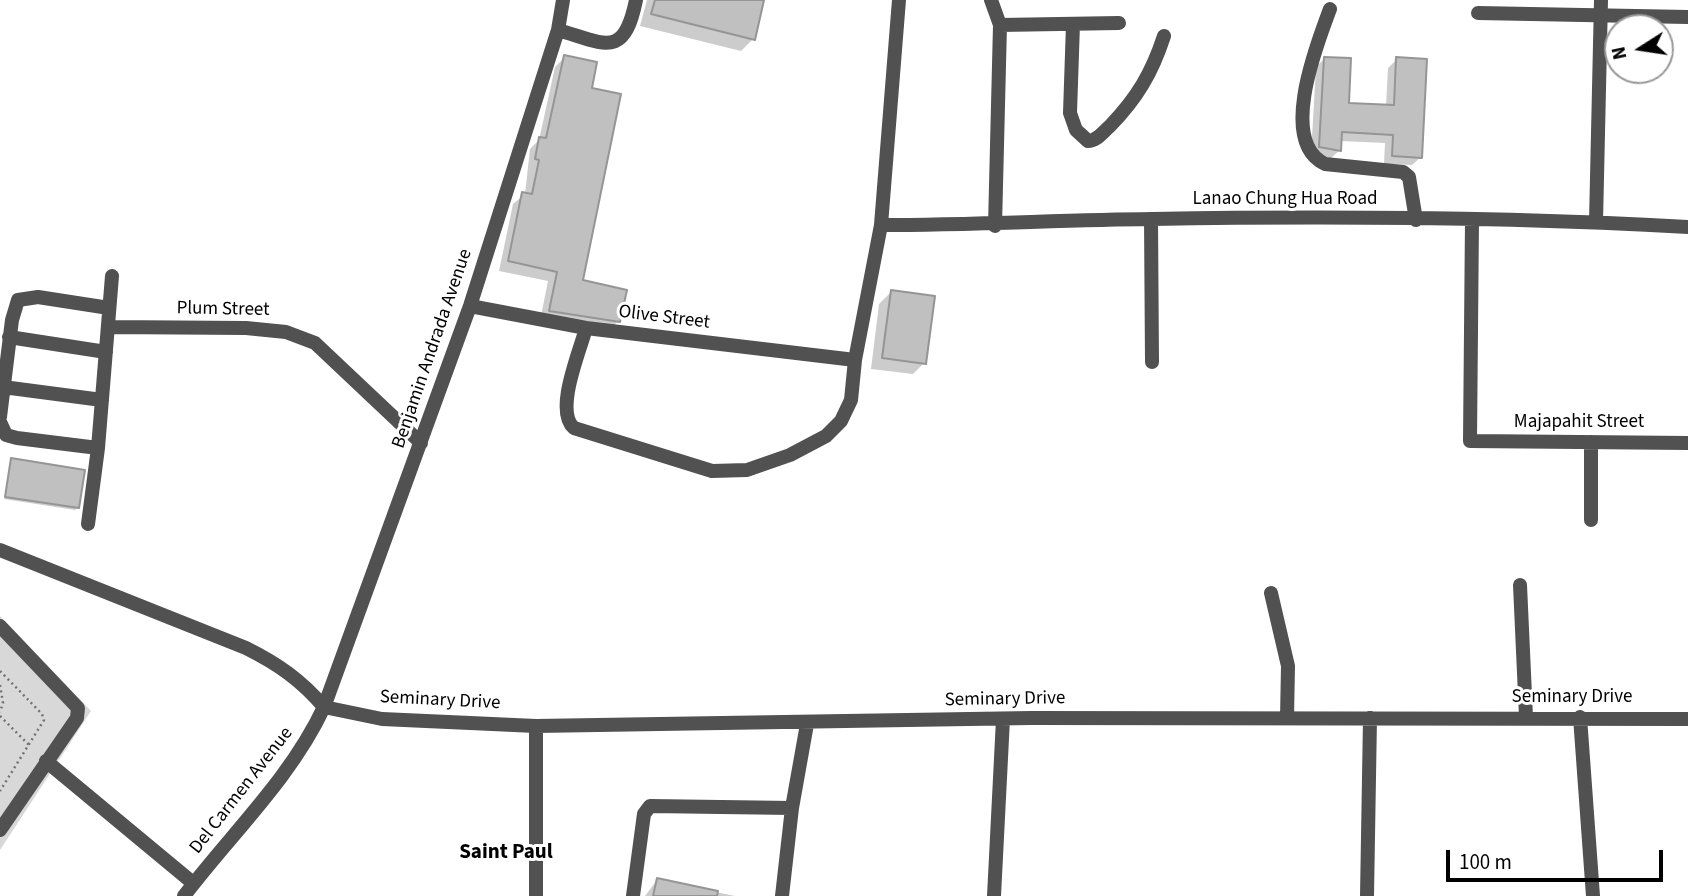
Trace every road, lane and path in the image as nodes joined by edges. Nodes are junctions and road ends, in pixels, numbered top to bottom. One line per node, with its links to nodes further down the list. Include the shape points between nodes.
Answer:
1 (563, 0): 13 (street, Benjamin Andrada Avenue)
2 (636, 0): 13 (street, via 631,24 616,43)
3 (898, 0): 19 (street)
4 (991, 0): 12 (street)
5 (1601, 0): 8 (street)
6 (1330, 9): 16 (street, via 1309,64 1303,124 1308,150 1325,164 1403,172 1409,177)
7 (1478, 13): 8 (street)
8 (1601, 15): 9 (street); 18 (street)
9 (1688, 17)
10 (1119, 23): 11 (street)
11 (1073, 24): 12 (street); 14 (street, via 1070,113 1076,130 1088,141 1101,135 1139,95)
12 (1000, 25): 20 (street)
13 (558, 30): 23 (street, Benjamin Andrada Avenue)
14 (1164, 36)
15 (1151, 219): 16 (street, Lanao Chung Hua Road); 20 (street, Lanao Chung Hua Road); 30 (street)
16 (1416, 219): 17 (street, Lanao Chung Hua Road)
17 (1472, 220): 18 (street, Lanao Chung Hua Road); 34 (street, Majapahit Street, via 1470,441)
18 (1596, 222): 21 (street, Lanao Chung Hua Road)
19 (881, 225): 20 (street, Lanao Chung Hua Road); 29 (street)
20 (995, 226)
21 (1688, 227)
22 (112, 276): 24 (street)
23 (470, 306): 26 (street, Olive Street); 35 (street, Benjamin Andrada Avenue)
24 (109, 309): 25 (street); 27 (street, via 26,296 18,300)
25 (108, 327): 28 (street); 35 (street, Plum Street, via 286,332 315,343)
26 (586, 328): 29 (street, Olive Street); 29 (street, via 566,402 568,424 712,471 747,470 827,436 851,400)
27 (9, 337): 28 (street); 31 (street)
28 (106, 352): 32 (street)
29 (855, 360)
30 (1152, 362)
31 (3, 387): 32 (street); 33 (street)
32 (102, 400): 37 (street)
33 (0, 419): 37 (street, via 6,435)
34 (1591, 442): 36 (street, Majapahit Street); 38 (street)
35 (421, 443): 46 (street, Benjamin Andrada Avenue)
36 (1688, 443)
37 (98, 448): 39 (street)
38 (1591, 520)
39 (88, 524)
40 (0, 550): 46 (street, via 246,648 286,670)
41 (1520, 586): 48 (street)
42 (1271, 593): 50 (street, via 1288,667)
43 (0, 626): 57 (street, via 78,708 77,718)
44 (0, 671): 56 (path, via 42,714 44,720)
45 (0, 685): 47 (path)
46 (324, 706): 55 (street, Seminary Drive, via 382,719); 61 (street, Del Carmen Avenue, via 302,747)
47 (0, 714): 56 (path)
48 (1526, 717): 49 (street, Seminary Drive); 51 (street, Seminary Drive)
49 (1580, 717): 53 (street, Seminary Drive); 68 (street)
50 (1287, 718): 51 (street, Seminary Drive); 52 (street, Seminary Drive)
51 (1370, 718): 67 (street)
52 (1003, 719): 54 (street, Seminary Drive); 66 (street)
53 (1688, 719)
54 (807, 724): 55 (street, Seminary Drive); 59 (street)
55 (536, 726): 63 (street)
56 (29, 745): 58 (path)
57 (46, 761): 60 (street); 61 (street)
58 (0, 791)
59 (792, 808): 64 (street, via 650,806 644,814); 65 (street)
60 (0, 830)
61 (193, 883): 62 (street, Del Carmen Avenue)
62 (184, 896)
63 (536, 896)
64 (632, 896)
65 (782, 896)
66 (994, 896)
67 (1367, 896)
68 (1593, 896)

